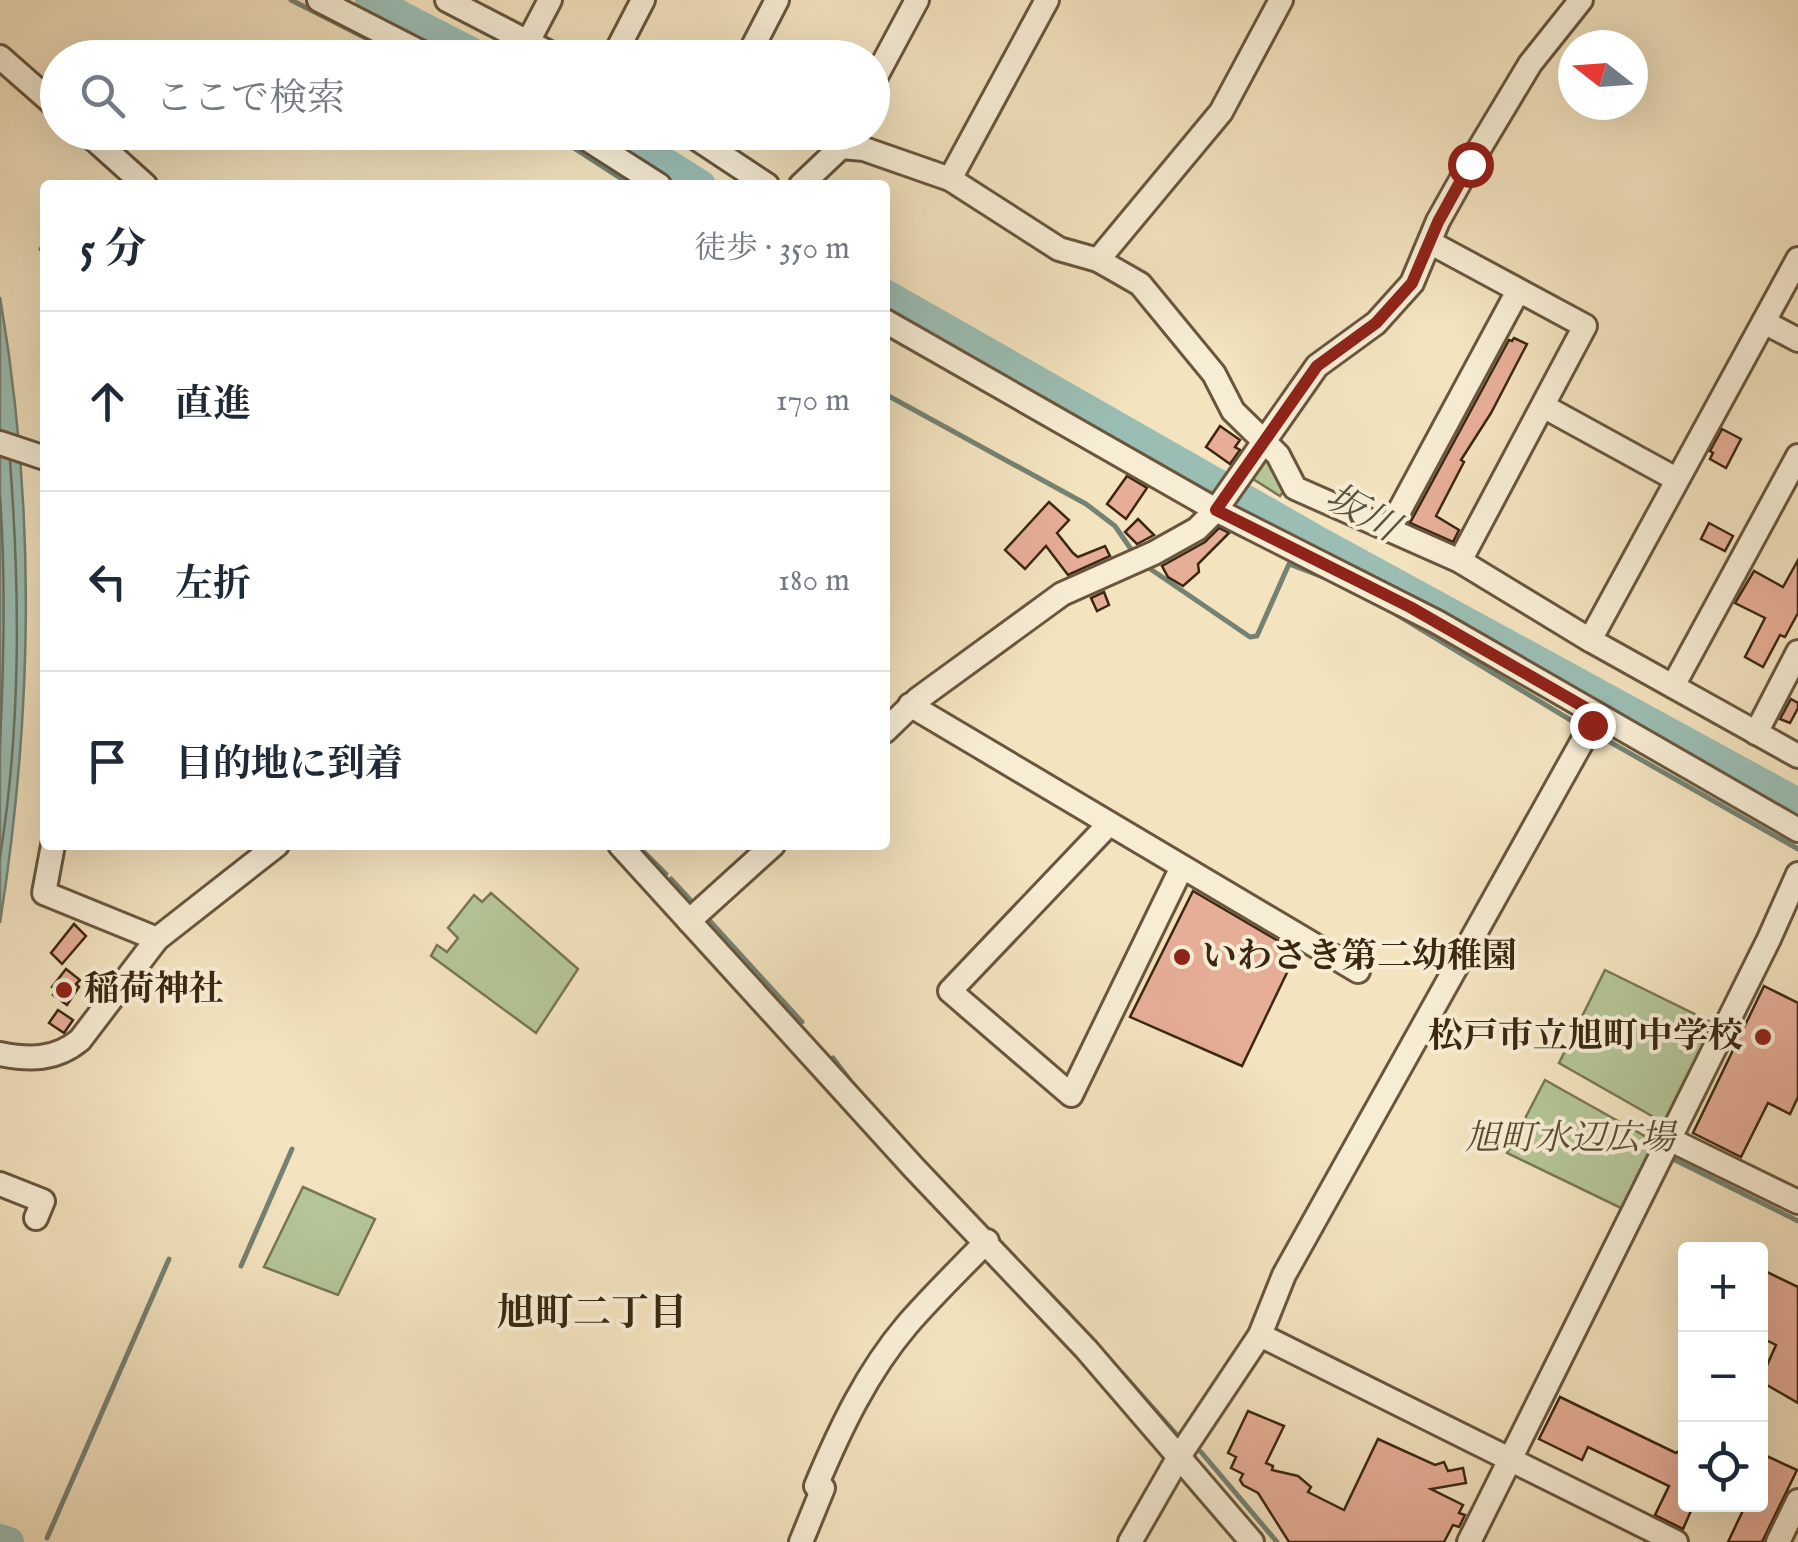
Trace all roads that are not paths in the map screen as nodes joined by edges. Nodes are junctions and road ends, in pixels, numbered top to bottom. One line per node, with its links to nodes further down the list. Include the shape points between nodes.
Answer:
1 (318, 0): 10 (street)
2 (550, 0): 11 (street)
3 (643, 0): 12 (street)
4 (778, 0): 13 (street)
5 (917, 0): 14 (street)
6 (1047, 0): 22 (street)
7 (1281, 0): 29 (street, via 1221,112)
8 (1581, 0): 27 (street, via 1530,64 1454,190)
9 (459, 2): 11 (street)
10 (397, 40)
11 (528, 40)
12 (622, 40)
13 (757, 40)
14 (890, 50)
15 (0, 57): 16 (street)
16 (40, 92)
17 (106, 150): 23 (street)
18 (605, 150): 24 (street)
19 (719, 150): 25 (street)
20 (834, 150): 26 (street)
21 (867, 150): 22 (street)
22 (950, 179): 29 (street, via 1059,249)
23 (140, 180)
24 (652, 180)
25 (761, 180)
26 (805, 180)
27 (1431, 243): 30 (street); 35 (street, via 1394,306 1317,366)
28 (1798, 259): 31 (street)
29 (1098, 260): 35 (street, via 1140,284 1214,374 1233,410)
30 (1518, 291): 34 (street, via 1585,326); 41 (street)
31 (1764, 322): 33 (street); 39 (street)
32 (890, 324): 40 (street)
33 (1798, 340)
34 (1543, 406): 39 (street); 42 (street)
35 (1264, 439): 40 (street); 41 (street, via 1295,488)
36 (0, 443): 37 (street)
37 (40, 456)
38 (1798, 456): 45 (street)
39 (1676, 479): 43 (street)
40 (1217, 508): 46 (street, via 1197,530 1062,594); 47 (street, via 1410,607)
41 (1389, 530): 42 (street)
42 (1460, 561): 43 (street)
43 (1590, 640): 45 (street)
44 (1798, 652): 49 (street)
45 (1673, 686): 49 (street)
46 (910, 704): 48 (street); 51 (street)
47 (1592, 725): 52 (street); 68 (street, via 1284,1275)
48 (890, 726)
49 (1756, 733): 50 (street)
50 (1798, 756)
51 (1109, 824): 57 (street); 57 (street, via 950,992 1070,1095)
52 (1798, 830)
53 (52, 850): 60 (street, via 44,893)
54 (271, 850): 60 (street)
55 (625, 850): 59 (street)
56 (767, 850): 59 (street)
57 (1182, 867): 61 (street)
58 (1798, 874): 63 (street)
59 (689, 921): 67 (street)
60 (157, 939): 62 (street, via 68,1050)
61 (1358, 971)
62 (1, 1058)
63 (1669, 1138): 65 (street); 70 (street)
64 (0, 1184): 66 (street)
65 (1798, 1202)
66 (40, 1209)
67 (987, 1241): 69 (street); 72 (street, via 883,1359 834,1442)
68 (1260, 1336): 69 (street); 70 (street)
69 (1180, 1455): 73 (street); 74 (street)
70 (1510, 1461): 75 (street); 76 (street)
71 (1798, 1501): 77 (street)
72 (801, 1542)
73 (1130, 1542)
74 (1252, 1542)
75 (1469, 1542)
76 (1676, 1542)
77 (1778, 1542)

